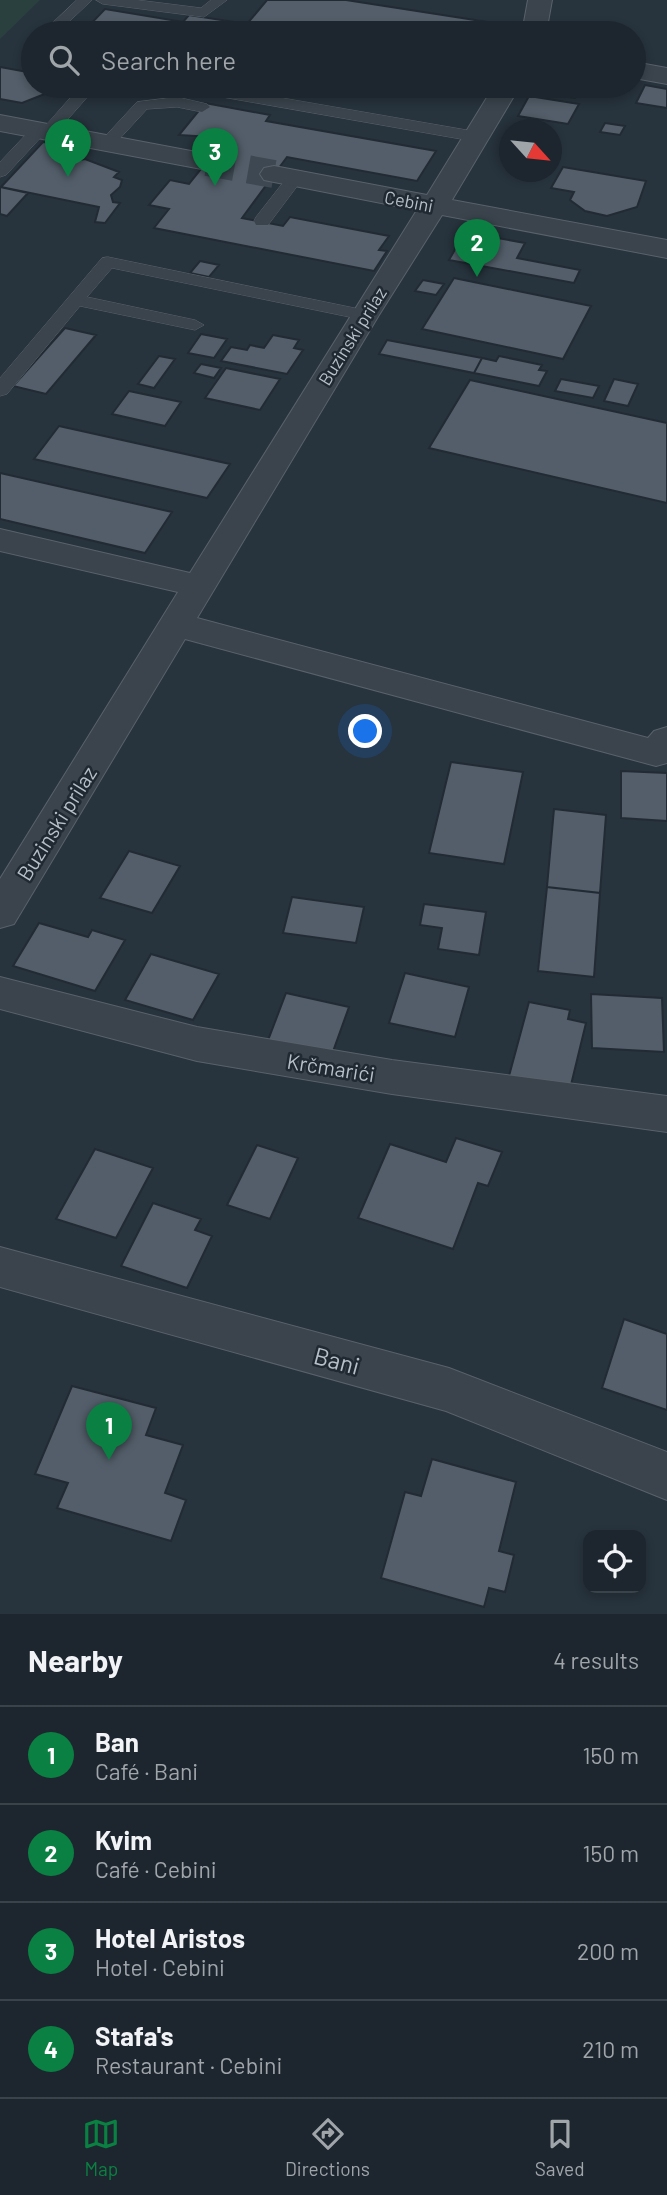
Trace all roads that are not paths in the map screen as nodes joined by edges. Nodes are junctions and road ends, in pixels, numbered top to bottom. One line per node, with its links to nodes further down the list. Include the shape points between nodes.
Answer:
1 (85, 0): 5 (lane)
2 (103, 0): 3 (lane, via 204,13)
3 (220, 0)
4 (540, 0): 6 (street)
5 (62, 21)
6 (536, 21)
7 (646, 72): 8 (street)
8 (667, 76)
9 (77, 98): 14 (lane)
10 (256, 98): 15 (lane)
11 (500, 98): 15 (street, Buzinski prilaz)
12 (202, 107): 16 (lane, via 177,102 142,105)
13 (0, 123): 14 (street)
14 (43, 131): 16 (street); 18 (lane)
15 (478, 137): 20 (street, Buzinski prilaz)
16 (107, 143): 17 (street)
17 (207, 162)
18 (0, 172)
19 (284, 176): 20 (street, Cebini); 21 (lane)
20 (434, 206): 22 (street, Cebini); 24 (street, Buzinski prilaz)
21 (262, 221)
22 (667, 249)
23 (75, 300): 24 (lane, via 108,262); 25 (lane); 26 (lane)
24 (364, 315): 28 (street, Buzinski prilaz)
25 (195, 325)
26 (0, 390)
27 (0, 540): 28 (street)
28 (199, 586): 29 (street, Buzinski prilaz)
29 (178, 625): 30 (street); 31 (street, Buzinski prilaz)
30 (661, 746)
31 (0, 913)
32 (0, 993): 33 (street, Krčmarići, via 197,1044 392,1077)
33 (667, 1114)
34 (0, 1267): 35 (street, Bani, via 449,1390)
35 (667, 1476)

